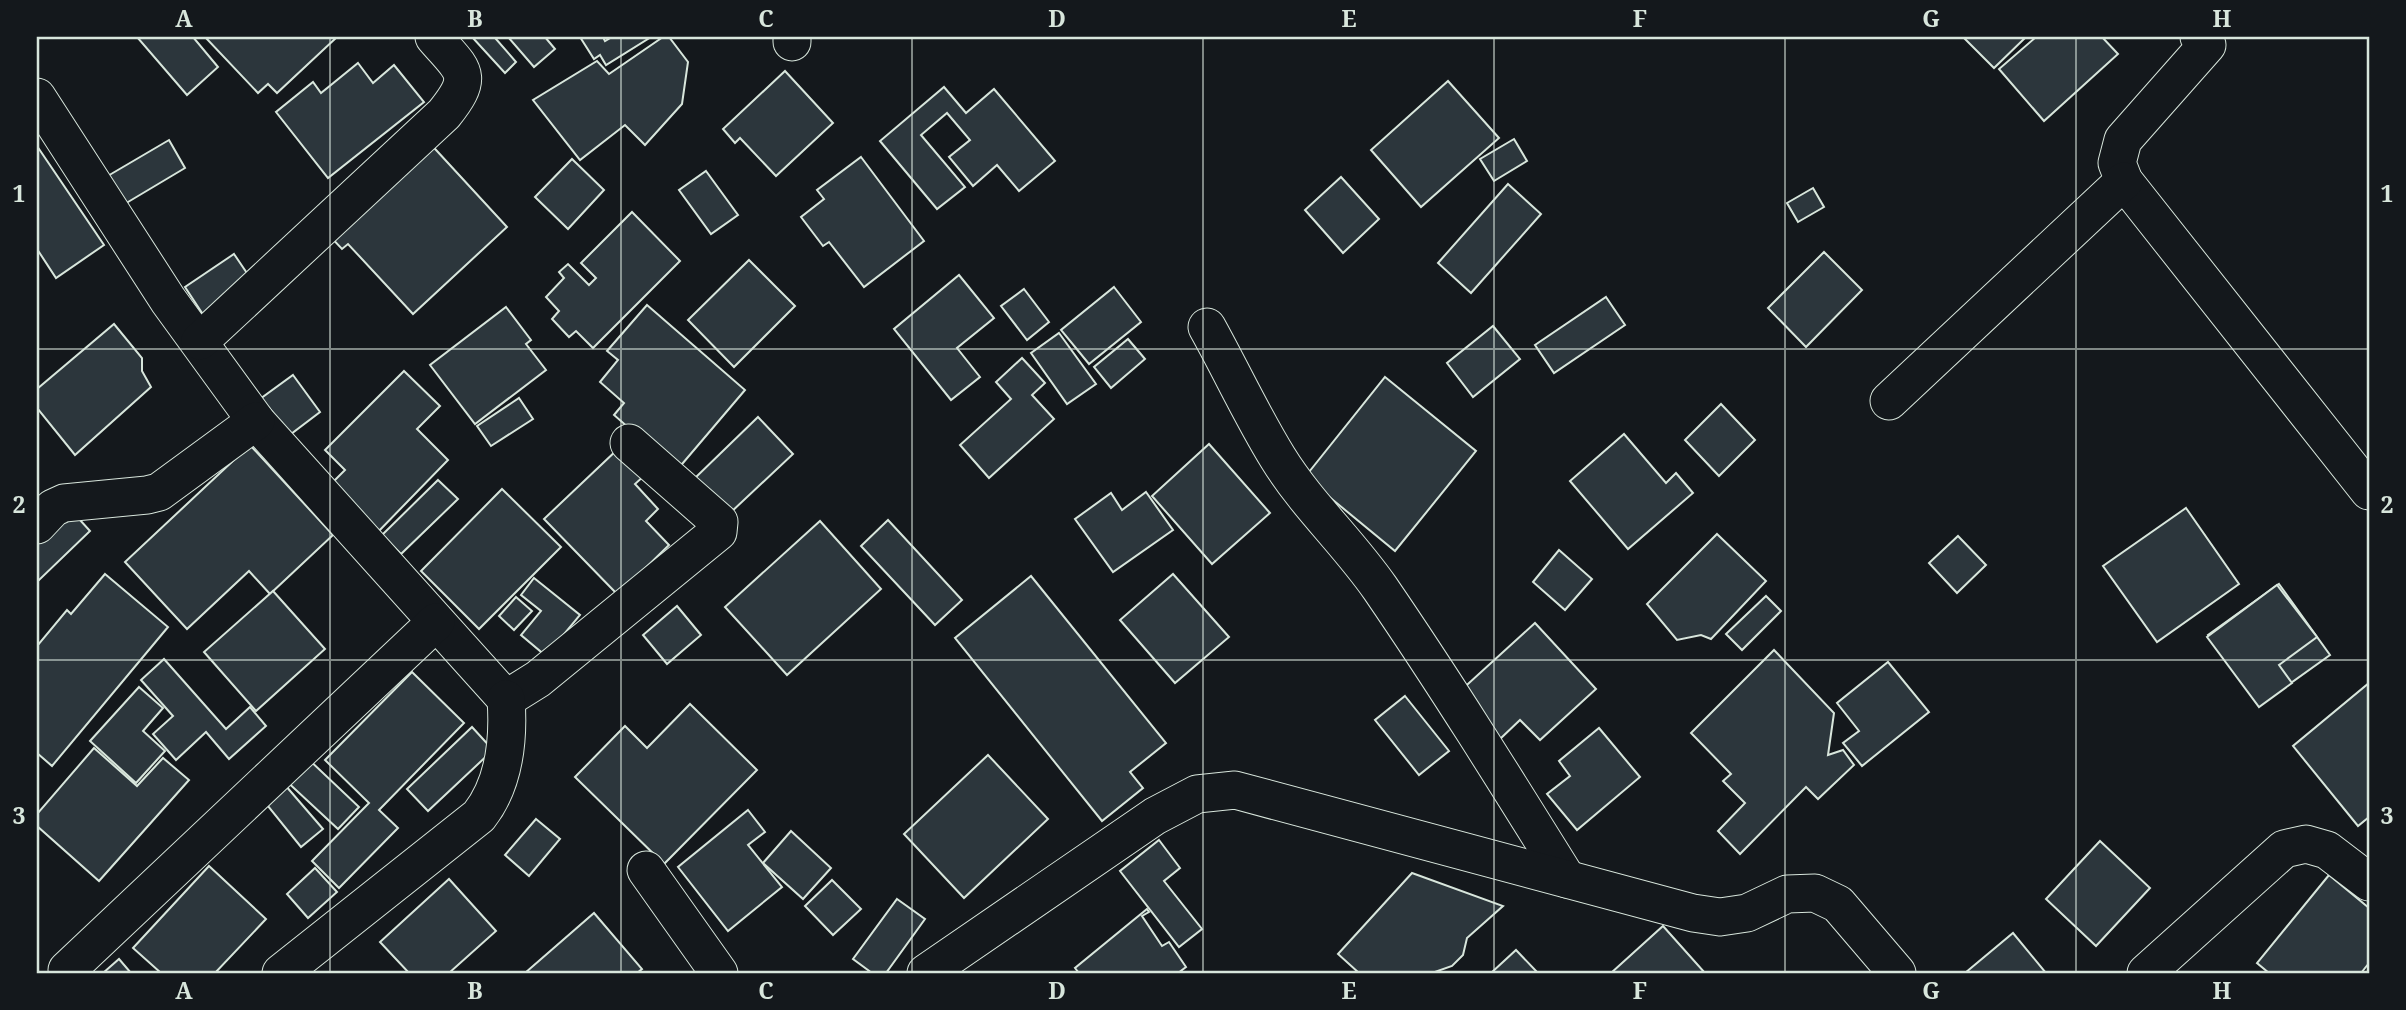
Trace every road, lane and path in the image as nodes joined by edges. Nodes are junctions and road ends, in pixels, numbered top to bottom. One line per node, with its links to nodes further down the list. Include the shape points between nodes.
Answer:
1 (434, 37): 6 (street, via 461,68 460,94)
2 (2207, 39): 4 (street, via 2123,140 2116,163)
3 (37, 97): 6 (street)
4 (2124, 181): 7 (street); 10 (street)
5 (1207, 327): 15 (street, via 1278,458 1378,586)
6 (200, 341): 8 (street)
7 (1889, 401)
8 (256, 421): 11 (street, via 159,492 64,503); 12 (street)
9 (629, 443): 13 (street, via 719,522 718,532 538,679)
10 (2369, 491)
11 (37, 525)
12 (436, 622): 13 (street); 17 (street)
13 (506, 699): 18 (street, via 507,747 491,800 479,816)
14 (646, 870): 19 (street)
15 (1567, 879): 20 (street, via 1235,790 1197,794 1155,816); 21 (street, via 1720,917 1746,913 1787,894 1815,893 1838,904)
16 (2369, 882): 22 (street, via 2327,850 2306,844 2284,849)
17 (67, 970)
18 (281, 973)
19 (719, 973)
20 (926, 973)
21 (1897, 973)
22 (2146, 973)

